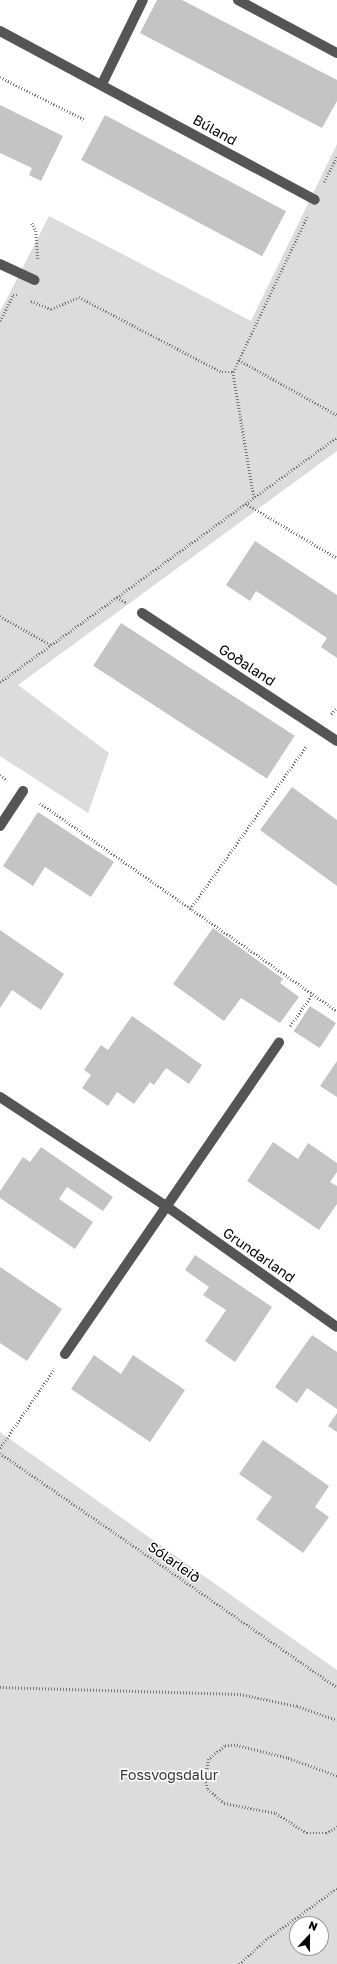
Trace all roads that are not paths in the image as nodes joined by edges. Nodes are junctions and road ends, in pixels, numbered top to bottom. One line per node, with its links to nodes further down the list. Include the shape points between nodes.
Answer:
1 (143, 0): 5 (street)
2 (238, 0): 4 (street)
3 (0, 31): 5 (street, Búland)
4 (337, 53)
5 (102, 84): 6 (street, Búland)
6 (315, 200)
7 (0, 264): 8 (street)
8 (34, 280)
9 (142, 613): 10 (street, Goðaland)
10 (337, 741)
11 (23, 791): 12 (street)
12 (0, 826)
13 (278, 1042): 15 (street)
14 (0, 1097): 15 (street, Grundarland)
15 (166, 1206): 16 (street, Grundarland); 17 (street)
16 (337, 1327)
17 (65, 1354)

